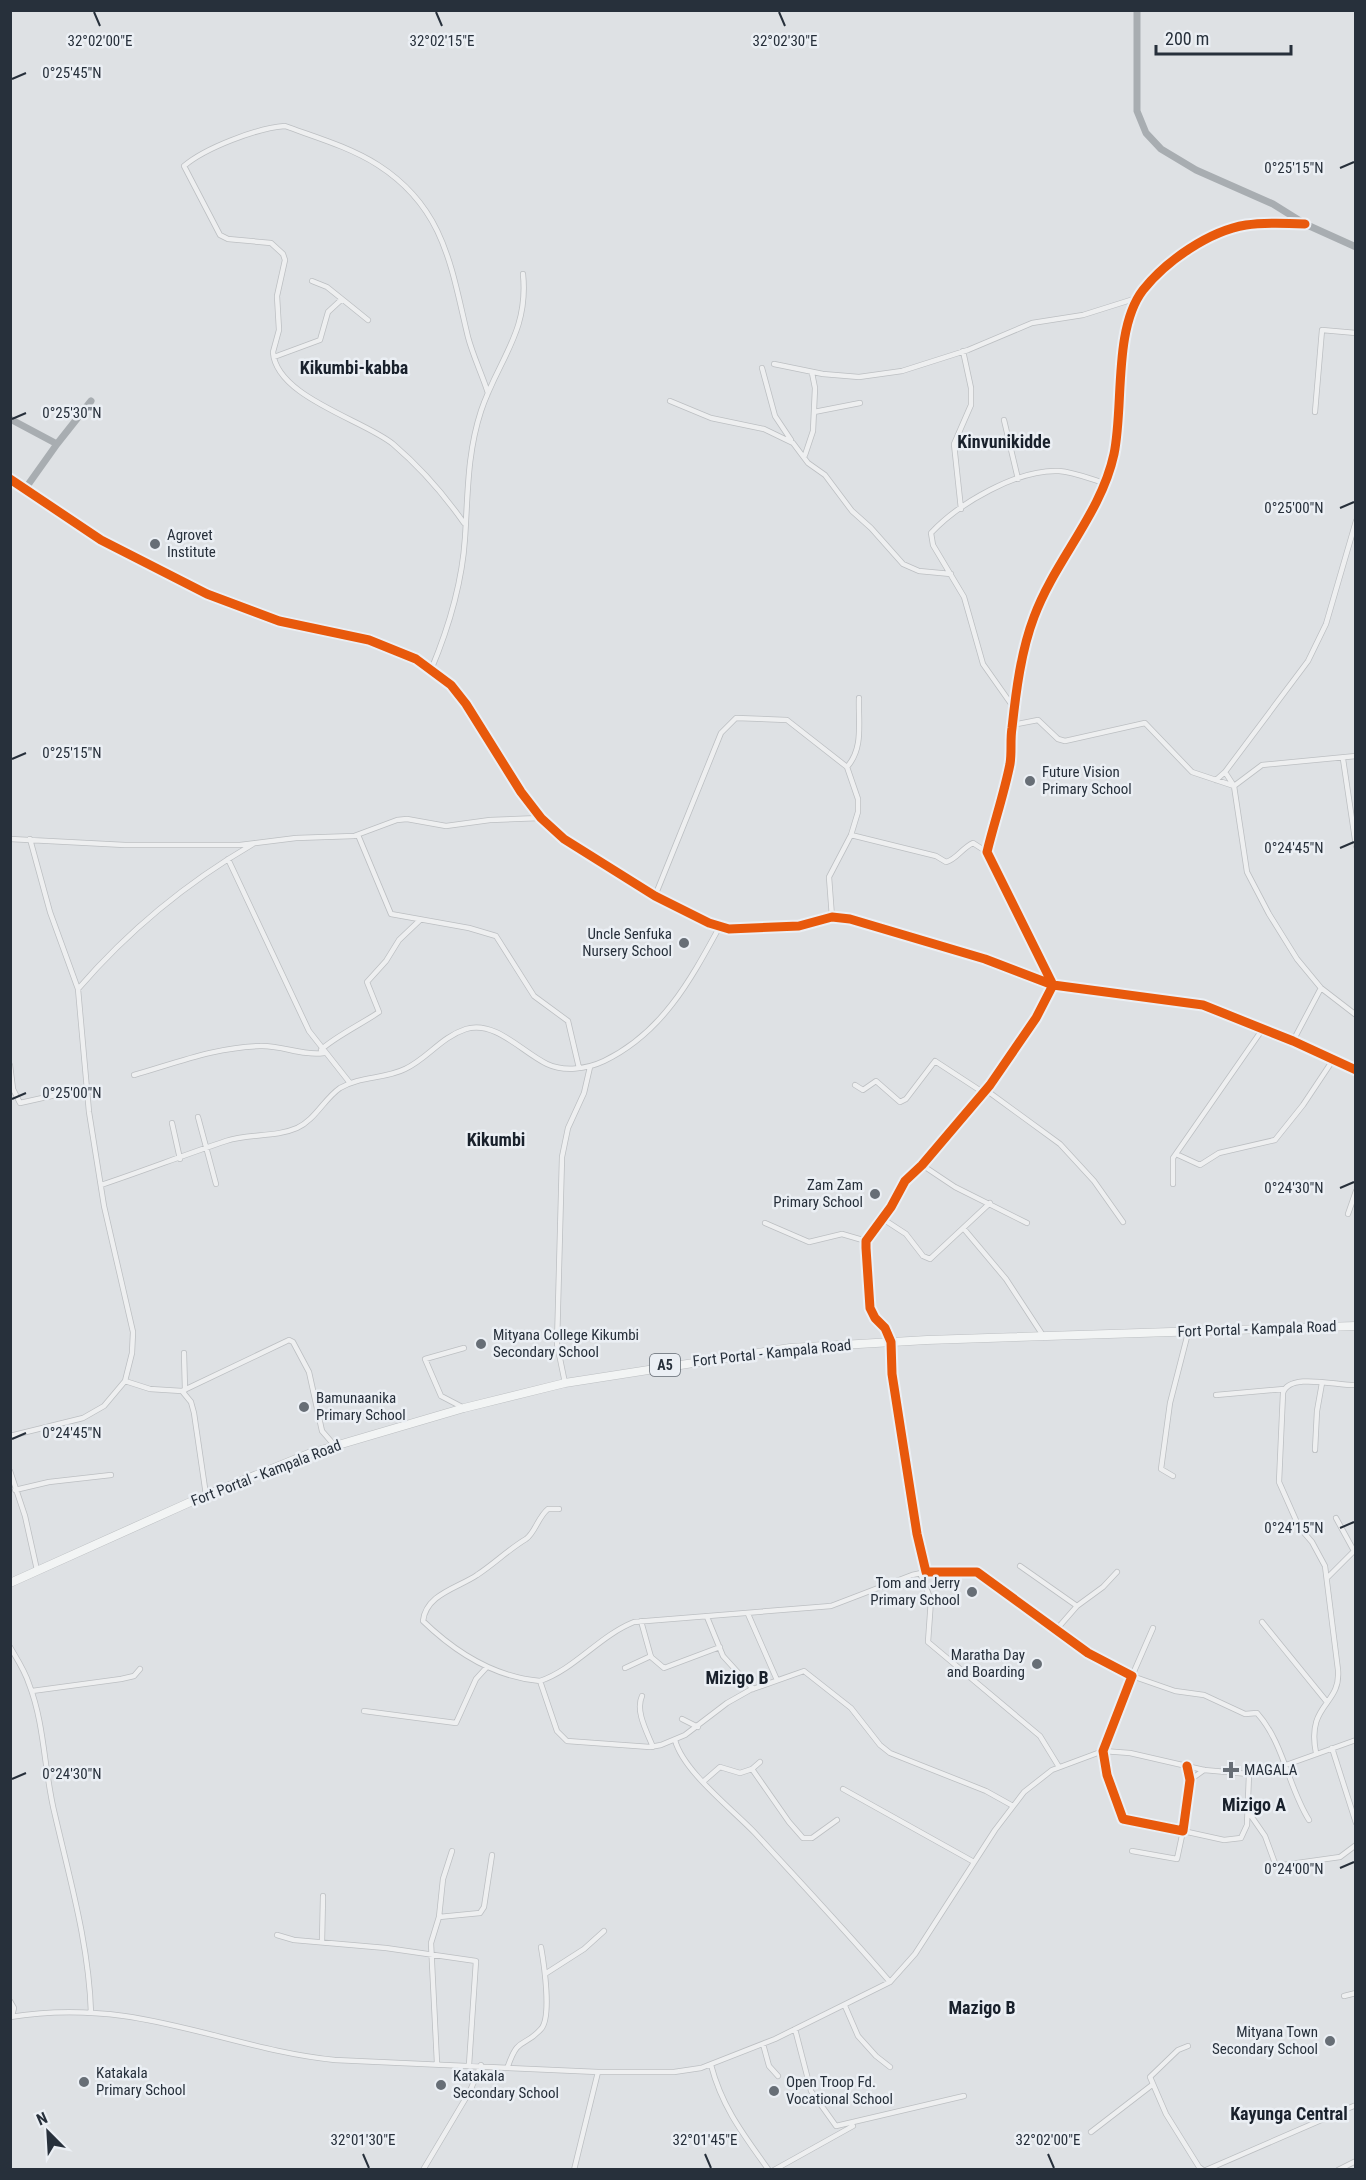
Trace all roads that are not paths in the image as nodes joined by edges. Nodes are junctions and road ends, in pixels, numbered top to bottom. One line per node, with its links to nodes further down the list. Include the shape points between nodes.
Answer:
1 (1137, 10): 2 (street, via 1137,111 1139,122 1152,141 1196,170 1273,204)
2 (1305, 224): 3 (street); 6 (street, via 1244,225 1218,234 1169,265)
3 (1356, 247)
4 (523, 274): 15 (street, via 524,308 520,322)
5 (312, 281): 7 (street)
6 (1137, 298): 10 (street, via 1083,315 1032,323); 28 (street, via 1124,351 1114,454)
7 (342, 299): 8 (street); 11 (street, via 328,312 320,340)
8 (368, 320)
9 (1356, 333): 20 (street, via 1322,330)
10 (963, 351): 14 (street, via 918,367 872,376); 30 (street, via 971,405 954,444)
11 (274, 357): 15 (street, via 283,254 271,243 220,235 183,168 247,135 285,126 376,164 397,179 423,208 451,264 468,339); 32 (street, via 285,377 317,403 391,442 419,466)
12 (774, 364): 14 (street)
13 (762, 368): 23 (street, via 775,416)
14 (813, 373): 19 (street)
15 (488, 393): 32 (street, via 468,465)
16 (92, 401): 24 (street)
17 (670, 401): 23 (street, via 711,418 764,429)
18 (860, 403): 19 (street)
19 (814, 412): 25 (street)
20 (1315, 412)
21 (12, 420): 24 (street)
22 (1004, 420): 26 (street)
23 (793, 442): 25 (street)
24 (57, 444): 29 (street)
25 (805, 455): 33 (street, via 808,463 825,475 852,511 903,564 919,571)
26 (1018, 478): 28 (street, via 1060,471); 30 (street, via 984,493)
27 (10, 479): 29 (street)
28 (1104, 483): 36 (street, via 1043,594 1028,635)
29 (25, 489): 34 (street, via 101,540 207,594 279,621 389,646)
30 (961, 509): 33 (street, via 931,533 933,545)
31 (1356, 521): 41 (street, via 1326,624 1308,660)
32 (464, 523): 34 (street, via 457,594)
33 (951, 574): 36 (street, via 964,597 983,664)
34 (431, 670): 44 (street, via 451,685 466,704 520,792)
35 (859, 698): 40 (street, via 859,746 856,758)
36 (1014, 708): 37 (street)
37 (1012, 725): 42 (street, via 1038,720 1065,741 1145,723 1192,772); 51 (street, via 1009,766)
38 (1356, 756): 39 (street)
39 (1343, 759): 43 (street, via 1262,765); 50 (street)
40 (847, 767): 46 (street, via 858,799); 53 (street, via 787,720 736,718 721,733)
41 (1225, 772): 42 (street); 43 (street)
42 (1216, 780): 43 (street)
43 (1234, 786): 58 (street, via 1247,872 1292,952)
44 (541, 818): 45 (street, via 446,826 407,819); 53 (street, via 564,839)
45 (358, 835): 49 (street); 55 (street, via 388,912)
46 (851, 835): 51 (street, via 936,856 946,862 973,843); 54 (street, via 829,877)
47 (10, 839): 48 (street)
48 (30, 839): 49 (street, via 124,845); 59 (street, via 50,912)
49 (254, 843): 52 (street)
50 (1356, 846)
51 (987, 852): 57 (street)
52 (228, 858): 59 (street, via 165,904); 63 (street, via 294,1002)
53 (655, 896): 56 (street)
54 (832, 917): 56 (street, via 799,926); 57 (street, via 985,959)
55 (420, 920): 63 (street, via 367,982 379,1012 327,1043); 67 (street, via 496,936 534,996 568,1021)
56 (720, 926): 66 (street, via 691,979 658,1023 622,1053)
57 (1053, 985): 61 (street, via 1193,1003); 73 (street, via 1036,1018)
58 (1321, 988): 60 (street); 62 (street)
59 (78, 989): 72 (street)
60 (1356, 1015)
61 (1262, 1030): 62 (street); 77 (street)
62 (1293, 1041): 64 (street)
63 (322, 1052): 69 (street, via 311,1055 261,1046 239,1048); 70 (street)
64 (1333, 1060): 68 (street); 77 (street, via 1275,1140 1220,1153 1200,1165)
65 (10, 1065): 72 (street, via 13,1089 20,1103)
66 (590, 1067): 67 (street); 99 (street, via 562,1157 558,1344)
67 (579, 1068): 70 (street, via 548,1064 496,1032 475,1027 451,1035 409,1068)
68 (1356, 1070)
69 (134, 1075)
70 (350, 1083): 76 (street, via 300,1126 272,1135 227,1140)
71 (855, 1085): 73 (street, via 863,1090 876,1081 900,1102 935,1061)
72 (87, 1088): 82 (street)
73 (985, 1092): 79 (street); 87 (street, via 1060,1144 1094,1181)
74 (198, 1117): 76 (street)
75 (172, 1123): 78 (street)
76 (206, 1150): 78 (street); 80 (street)
77 (1176, 1154): 81 (street)
78 (180, 1159): 82 (street)
79 (922, 1165): 84 (street, via 955,1187); 86 (street, via 905,1181)
80 (216, 1184)
81 (1173, 1184)
82 (102, 1185): 98 (street, via 133,1332)
83 (1356, 1191): 85 (street)
84 (990, 1203): 89 (street); 90 (street)
85 (1348, 1214)
86 (883, 1219): 90 (street, via 906,1234 927,1259); 91 (street)
87 (1123, 1222)
88 (765, 1223): 91 (street, via 809,1242 842,1234)
89 (1027, 1223)
90 (964, 1229): 94 (street, via 1006,1279)
91 (866, 1241): 95 (street, via 870,1308)
92 (1356, 1326): 93 (main road, Fort Portal - Kampala Road / A5)
93 (1188, 1333): 94 (main road, Fort Portal - Kampala Road / A5); 111 (street, via 1164,1431 1161,1469)
94 (1045, 1338): 95 (main road, Fort Portal - Kampala Road / A5)
95 (891, 1342): 99 (main road, Fort Portal - Kampala Road / A5, via 790,1348); 119 (street, via 892,1374)
96 (464, 1348): 105 (street, via 425,1359 441,1396)
97 (184, 1353): 103 (street)
98 (125, 1381): 103 (street, via 150,1389); 106 (street, via 104,1406 89,1416)
99 (565, 1383): 105 (main road, Fort Portal - Kampala Road / A5)
100 (1322, 1383): 101 (street); 102 (street, via 1305,1381); 108 (street)
101 (1356, 1385)
102 (1284, 1389): 104 (street); 120 (street, via 1280,1482 1299,1527 1319,1553)
103 (183, 1391): 107 (street, via 289,1340 309,1372 322,1431); 113 (street, via 194,1413)
104 (1216, 1395)
105 (464, 1408): 107 (main road, Fort Portal - Kampala Road / A5)
106 (10, 1436)
107 (335, 1446): 113 (main road, Fort Portal - Kampala Road / A5)
108 (1315, 1450)
109 (10, 1471): 112 (street)
110 (111, 1475): 112 (street)
111 (1173, 1476)
112 (15, 1490): 117 (street, via 26,1516)
113 (206, 1495): 117 (main road, Fort Portal - Kampala Road / A5)
114 (559, 1509): 132 (street, via 548,1509 528,1538 474,1577 446,1590 423,1613 423,1621 441,1639)
115 (1336, 1518): 120 (street, via 1354,1551)
116 (1020, 1566): 122 (street)
117 (37, 1570): 121 (main road, Fort Portal - Kampala Road / A5)
118 (1117, 1572): 122 (street)
119 (923, 1573): 123 (street, via 831,1606); 128 (street, via 977,1572); 154 (street, via 931,1600 928,1642 1040,1736)
120 (1328, 1577): 141 (street, via 1339,1683)
121 (10, 1583)
122 (1077, 1606): 128 (street)
123 (748, 1614): 124 (street); 136 (street)
124 (707, 1617): 125 (street); 130 (street)
125 (641, 1621): 131 (street); 137 (street, via 616,1630 562,1670)
126 (1262, 1622): 141 (street)
127 (1153, 1628): 135 (street)
128 (1056, 1630): 135 (street, via 1088,1653)
129 (10, 1647): 139 (street)
130 (720, 1647): 131 (street, via 664,1668); 138 (street, via 730,1665)
131 (651, 1656): 133 (street)
132 (486, 1668): 137 (street); 142 (street, via 476,1679 456,1723)
133 (625, 1668)
134 (140, 1669): 139 (street, via 135,1676 121,1679)
135 (1132, 1676): 149 (street); 152 (street, via 1175,1691 1204,1695 1245,1714 1257,1713)
136 (777, 1680): 138 (street); 161 (street, via 797,1672 808,1673 851,1708 890,1753 986,1791)
137 (540, 1681): 147 (street, via 557,1731 567,1741)
138 (753, 1689): 144 (street, via 727,1703)
139 (32, 1691): 185 (street, via 85,1949)
140 (642, 1696): 147 (street, via 641,1715)
141 (1327, 1702): 150 (street, via 1314,1723)
142 (364, 1711)
143 (682, 1719): 144 (street)
144 (698, 1727): 145 (street)
145 (675, 1740): 147 (street); 159 (street, via 678,1750)
146 (1356, 1740): 148 (street)
147 (653, 1747)
148 (1332, 1748): 150 (street); 165 (street)
149 (1103, 1751): 153 (street); 154 (street); 166 (street, via 1121,1817)
150 (1316, 1753): 152 (street)
151 (760, 1762): 155 (street)
152 (1286, 1765): 157 (street); 164 (street)
153 (1187, 1766): 156 (street); 158 (street)
154 (1059, 1767): 161 (street, via 1024,1792)
155 (752, 1769): 159 (street, via 740,1773 720,1767); 163 (street, via 803,1838 812,1838)
156 (1204, 1770): 157 (street); 158 (street)
157 (1249, 1774): 162 (street)
158 (1190, 1780): 166 (street)
159 (704, 1781): 180 (street)
160 (843, 1789): 171 (street)
161 (1013, 1806): 171 (street)
162 (1247, 1810): 166 (street, via 1244,1833 1234,1840); 167 (street, via 1265,1836 1276,1866 1341,1857)
163 (837, 1820)
164 (1309, 1820)
165 (1356, 1823)
166 (1184, 1831): 169 (street, via 1177,1859)
167 (1356, 1845)
168 (452, 1851): 173 (street, via 443,1879)
169 (1132, 1851)
170 (492, 1856): 173 (street, via 480,1913)
171 (974, 1862): 180 (street, via 915,1954)
172 (322, 1896): 176 (street)
173 (439, 1917): 178 (street)
174 (604, 1932): 179 (street)
175 (277, 1935): 176 (street)
176 (322, 1942): 178 (street)
177 (541, 1947): 179 (street)
178 (430, 1956): 190 (street); 191 (street, via 477,1963)
179 (545, 1974): 194 (street, via 545,2024 516,2046)
180 (890, 1982): 184 (street)
181 (1356, 1993): 182 (street)
182 (1344, 1996)
183 (10, 2001): 186 (street, via 14,2008)
184 (844, 2006): 187 (street); 195 (street, via 858,2036)
185 (91, 2013): 186 (street); 190 (street, via 146,2020 299,2056)
186 (11, 2016)
187 (795, 2029): 188 (street); 201 (street, via 811,2091 833,2125)
188 (763, 2044): 192 (street); 197 (street)
189 (1188, 2046): 198 (street, via 1155,2070 1150,2077)
190 (437, 2063): 191 (street)
191 (470, 2065): 193 (street)
192 (711, 2065): 196 (street, via 674,2072); 206 (street, via 723,2103)
193 (481, 2066): 194 (street); 204 (street)
194 (508, 2066): 196 (street)
195 (890, 2067)
196 (598, 2072): 205 (street)
197 (778, 2076)
198 (1152, 2085): 202 (street); 207 (street, via 1198,2167)
199 (964, 2096): 201 (street)
200 (1356, 2105): 207 (street)
201 (860, 2122): 206 (street)
202 (1091, 2132)
203 (1356, 2161): 208 (street)
204 (423, 2169)
205 (574, 2169)
206 (771, 2169)
207 (1205, 2169)
208 (1338, 2169)

